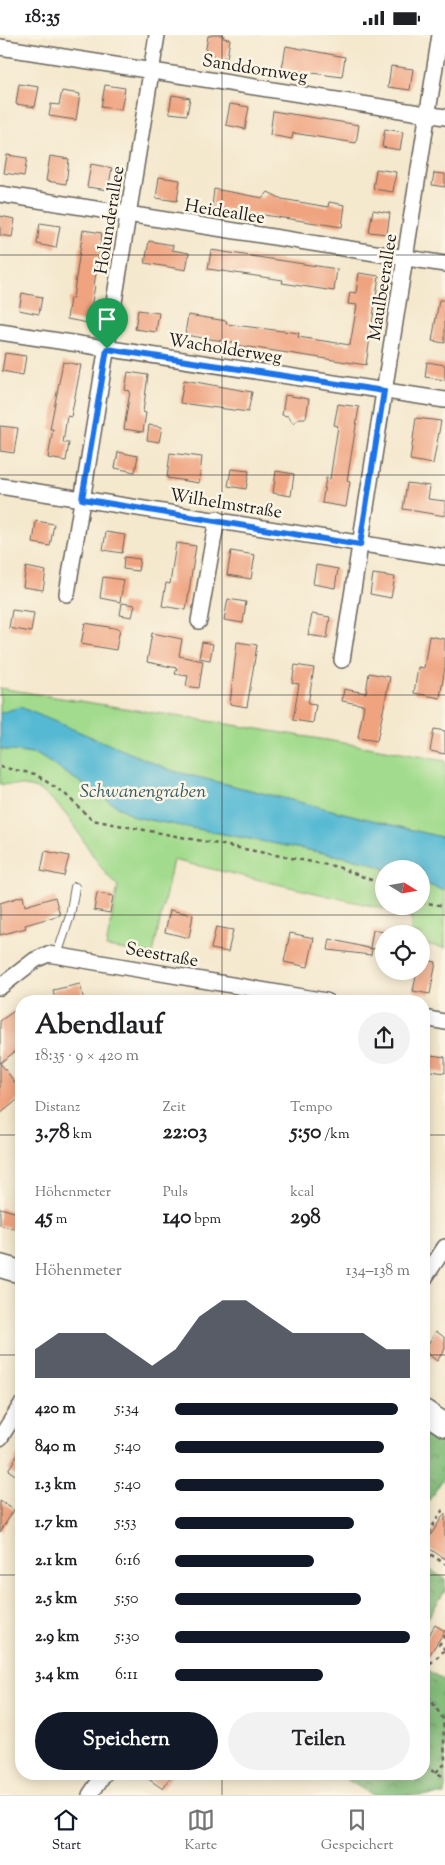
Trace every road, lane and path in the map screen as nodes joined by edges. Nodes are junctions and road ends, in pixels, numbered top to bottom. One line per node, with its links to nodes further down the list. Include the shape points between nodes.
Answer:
1 (157, 35): 4 (street, Holunderallee)
2 (440, 35): 5 (street, Maulbeerallee)
3 (0, 47): 4 (street, Sanddornweg)
4 (151, 70): 5 (street, Sanddornweg); 8 (street, Holunderallee)
5 (428, 115): 6 (street, Sanddornweg); 9 (street, Maulbeerallee)
6 (445, 117)
7 (0, 194): 8 (street, Heideallee)
8 (129, 214): 9 (street, Heideallee); 12 (street, Holunderallee)
9 (405, 258): 10 (street, Heideallee); 13 (street, Maulbeerallee)
10 (445, 264)
11 (0, 332): 12 (street, Wacholderweg)
12 (107, 349): 13 (street, Wacholderweg); 16 (street, Holunderallee)
13 (384, 391): 14 (street, Wacholderweg); 18 (street, Maulbeerallee)
14 (445, 400)
15 (0, 486): 16 (street, Wilhelmstraße)
16 (82, 499): 17 (street, Wilhelmstraße); 20 (street, Holunderallee)
17 (217, 519): 18 (street, Wilhelmstraße); 21 (street)
18 (360, 545): 19 (street, Wilhelmstraße); 22 (street, Maulbeerallee)
19 (445, 557)
20 (67, 594)
21 (199, 621)
22 (342, 660)
23 (0, 767): 24 (path, via 35,774 65,794 92,820 338,867)
24 (375, 881)
25 (75, 887): 28 (lane, via 70,916)
26 (430, 904): 27 (path)
27 (445, 906)
28 (57, 955): 29 (street, Seestraße, via 48,954 35,960); 30 (street, Seestraße)
29 (0, 987)
30 (270, 995)
31 (430, 1019): 32 (street)
32 (445, 1022)
33 (445, 1247): 36 (street)
34 (0, 1266): 35 (street)
35 (15, 1270)
36 (430, 1270)
37 (15, 1414): 40 (street)
38 (430, 1415): 39 (street)
39 (445, 1425)
40 (0, 1438)
41 (445, 1506): 42 (path)
42 (430, 1530)
43 (430, 1555): 44 (path)
44 (445, 1564)
45 (445, 1635): 46 (path, via 439,1645)
46 (445, 1649): 47 (path)
47 (430, 1662)
48 (430, 1698): 49 (path, via 443,1719)
49 (445, 1762): 51 (path)
50 (430, 1770): 51 (path)
51 (436, 1773): 52 (path)
52 (445, 1777)
53 (100, 1780): 54 (street)
54 (90, 1795)

